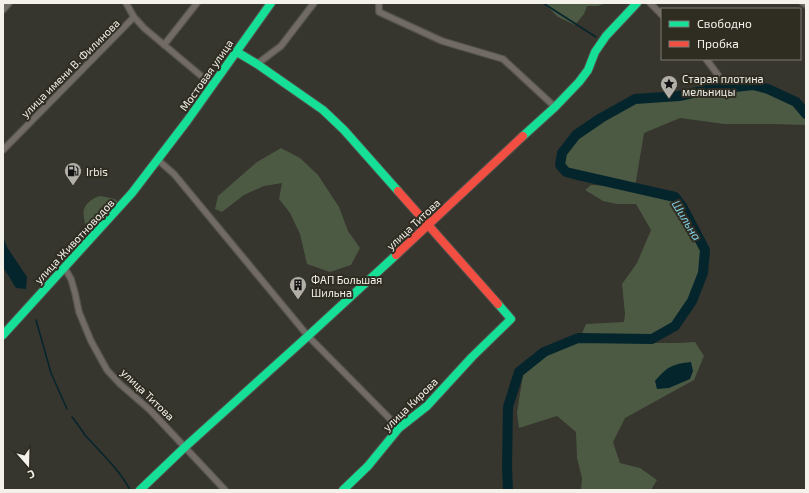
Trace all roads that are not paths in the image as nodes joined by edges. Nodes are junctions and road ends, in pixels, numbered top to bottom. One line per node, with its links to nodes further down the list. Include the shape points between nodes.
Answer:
1 (9, 3): 11 (street)
2 (126, 3): 13 (street)
3 (197, 3): 14 (street)
4 (271, 3): 15 (street, Мостовая улица)
5 (314, 3): 17 (street, via 280,46)
6 (379, 3): 20 (street, via 379,12 442,41 503,59)
7 (637, 3): 20 (street, улица Титова, via 606,36 595,52 588,70)
8 (650, 3): 12 (street)
9 (802, 3): 10 (street)
10 (806, 5)
11 (3, 10)
12 (661, 14)
13 (134, 17): 14 (street); 21 (street, улица имени В. Филинова)
14 (164, 45): 19 (street)
15 (236, 52): 17 (street); 19 (street, Мостовая улица)
16 (707, 60): 18 (street)
17 (257, 64): 23 (street, via 323,110 344,130)
18 (718, 75)
19 (212, 85): 22 (street, Мостовая улица)
20 (555, 107): 23 (street, улица Титова)
21 (3, 150)
22 (158, 160): 24 (street, улица Животноводов, via 132,194); 26 (street, via 174,174)
23 (428, 225): 26 (street, улица Титова); 27 (street, улица Кирова, via 511,319 426,406)
24 (64, 267): 25 (street, улица Животноводов); 28 (street, улица Титова, via 71,279 79,312 91,341 107,370)
25 (3, 334)
26 (308, 336): 27 (street); 28 (street, улица Титова)
27 (399, 428): 31 (street, улица Кирова, via 368,466)
28 (185, 447): 29 (street, улица Титова); 30 (street)
29 (140, 490)
30 (225, 490)
31 (343, 490)

